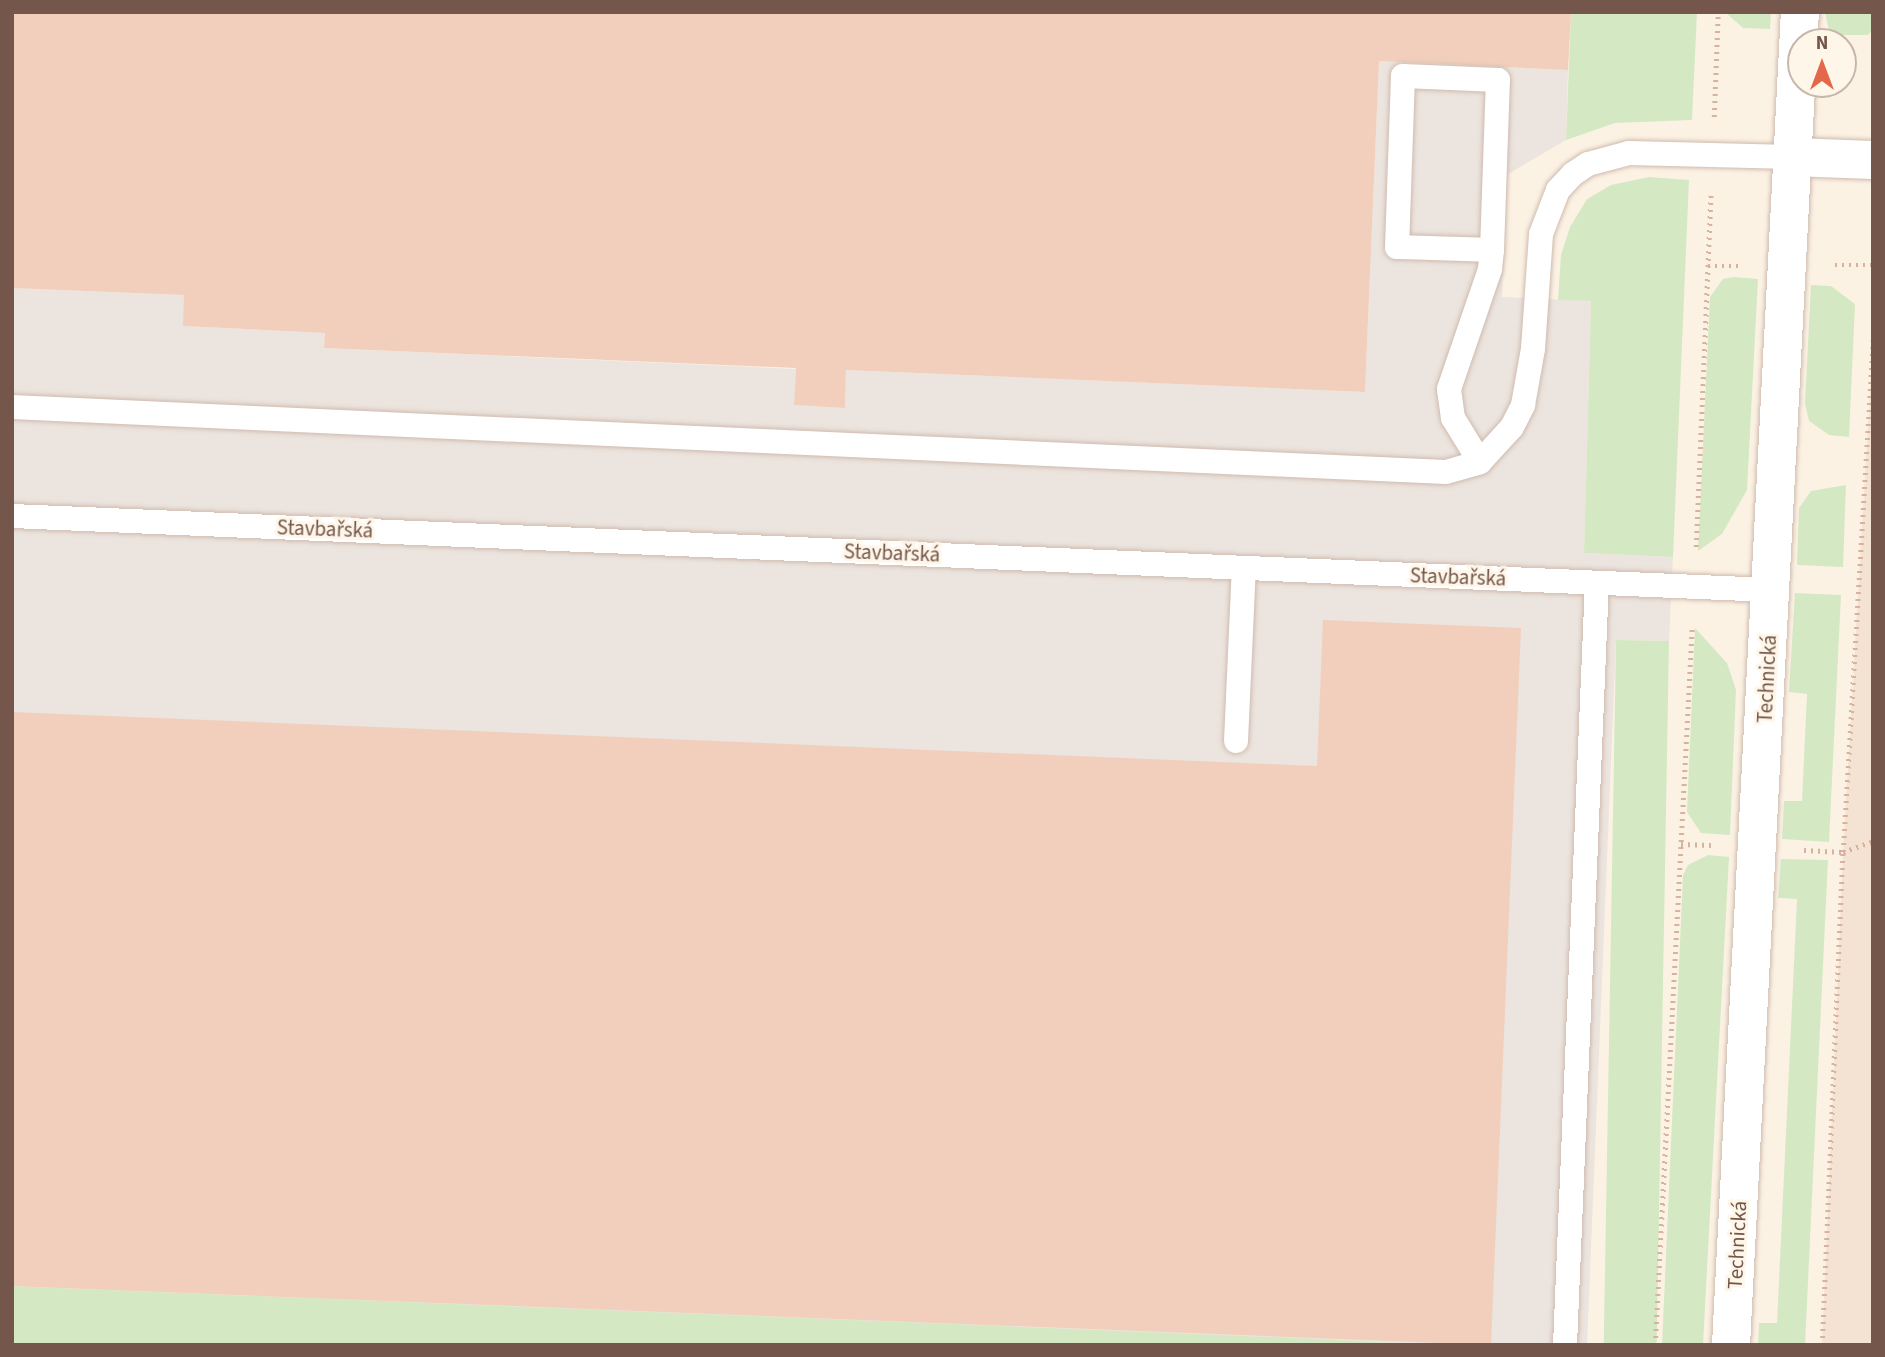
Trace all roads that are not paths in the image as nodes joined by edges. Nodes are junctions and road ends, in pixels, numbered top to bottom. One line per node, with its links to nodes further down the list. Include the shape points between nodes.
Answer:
1 (1800, 12): 2 (street, Technická)
2 (1792, 158): 3 (street); 6 (lane, via 1629,153 1588,164 1573,174 1558,190 1541,234 1532,360 1522,405 1512,427); 10 (street, Technická)
3 (1873, 160)
4 (1492, 250): 4 (lane, via 1498,79 1403,76 1397,247); 6 (lane, via 1449,388 1453,418)
5 (12, 407): 6 (lane, via 1408,473 1447,472)
6 (1480, 462)
7 (12, 516): 8 (lane, Stavbařská)
8 (1244, 568): 9 (lane, Stavbařská); 11 (lane)
9 (1597, 583): 10 (lane, Stavbařská); 12 (lane)
10 (1771, 590): 13 (street, Technická)
11 (1237, 741)
12 (1565, 1345)
13 (1731, 1345)

